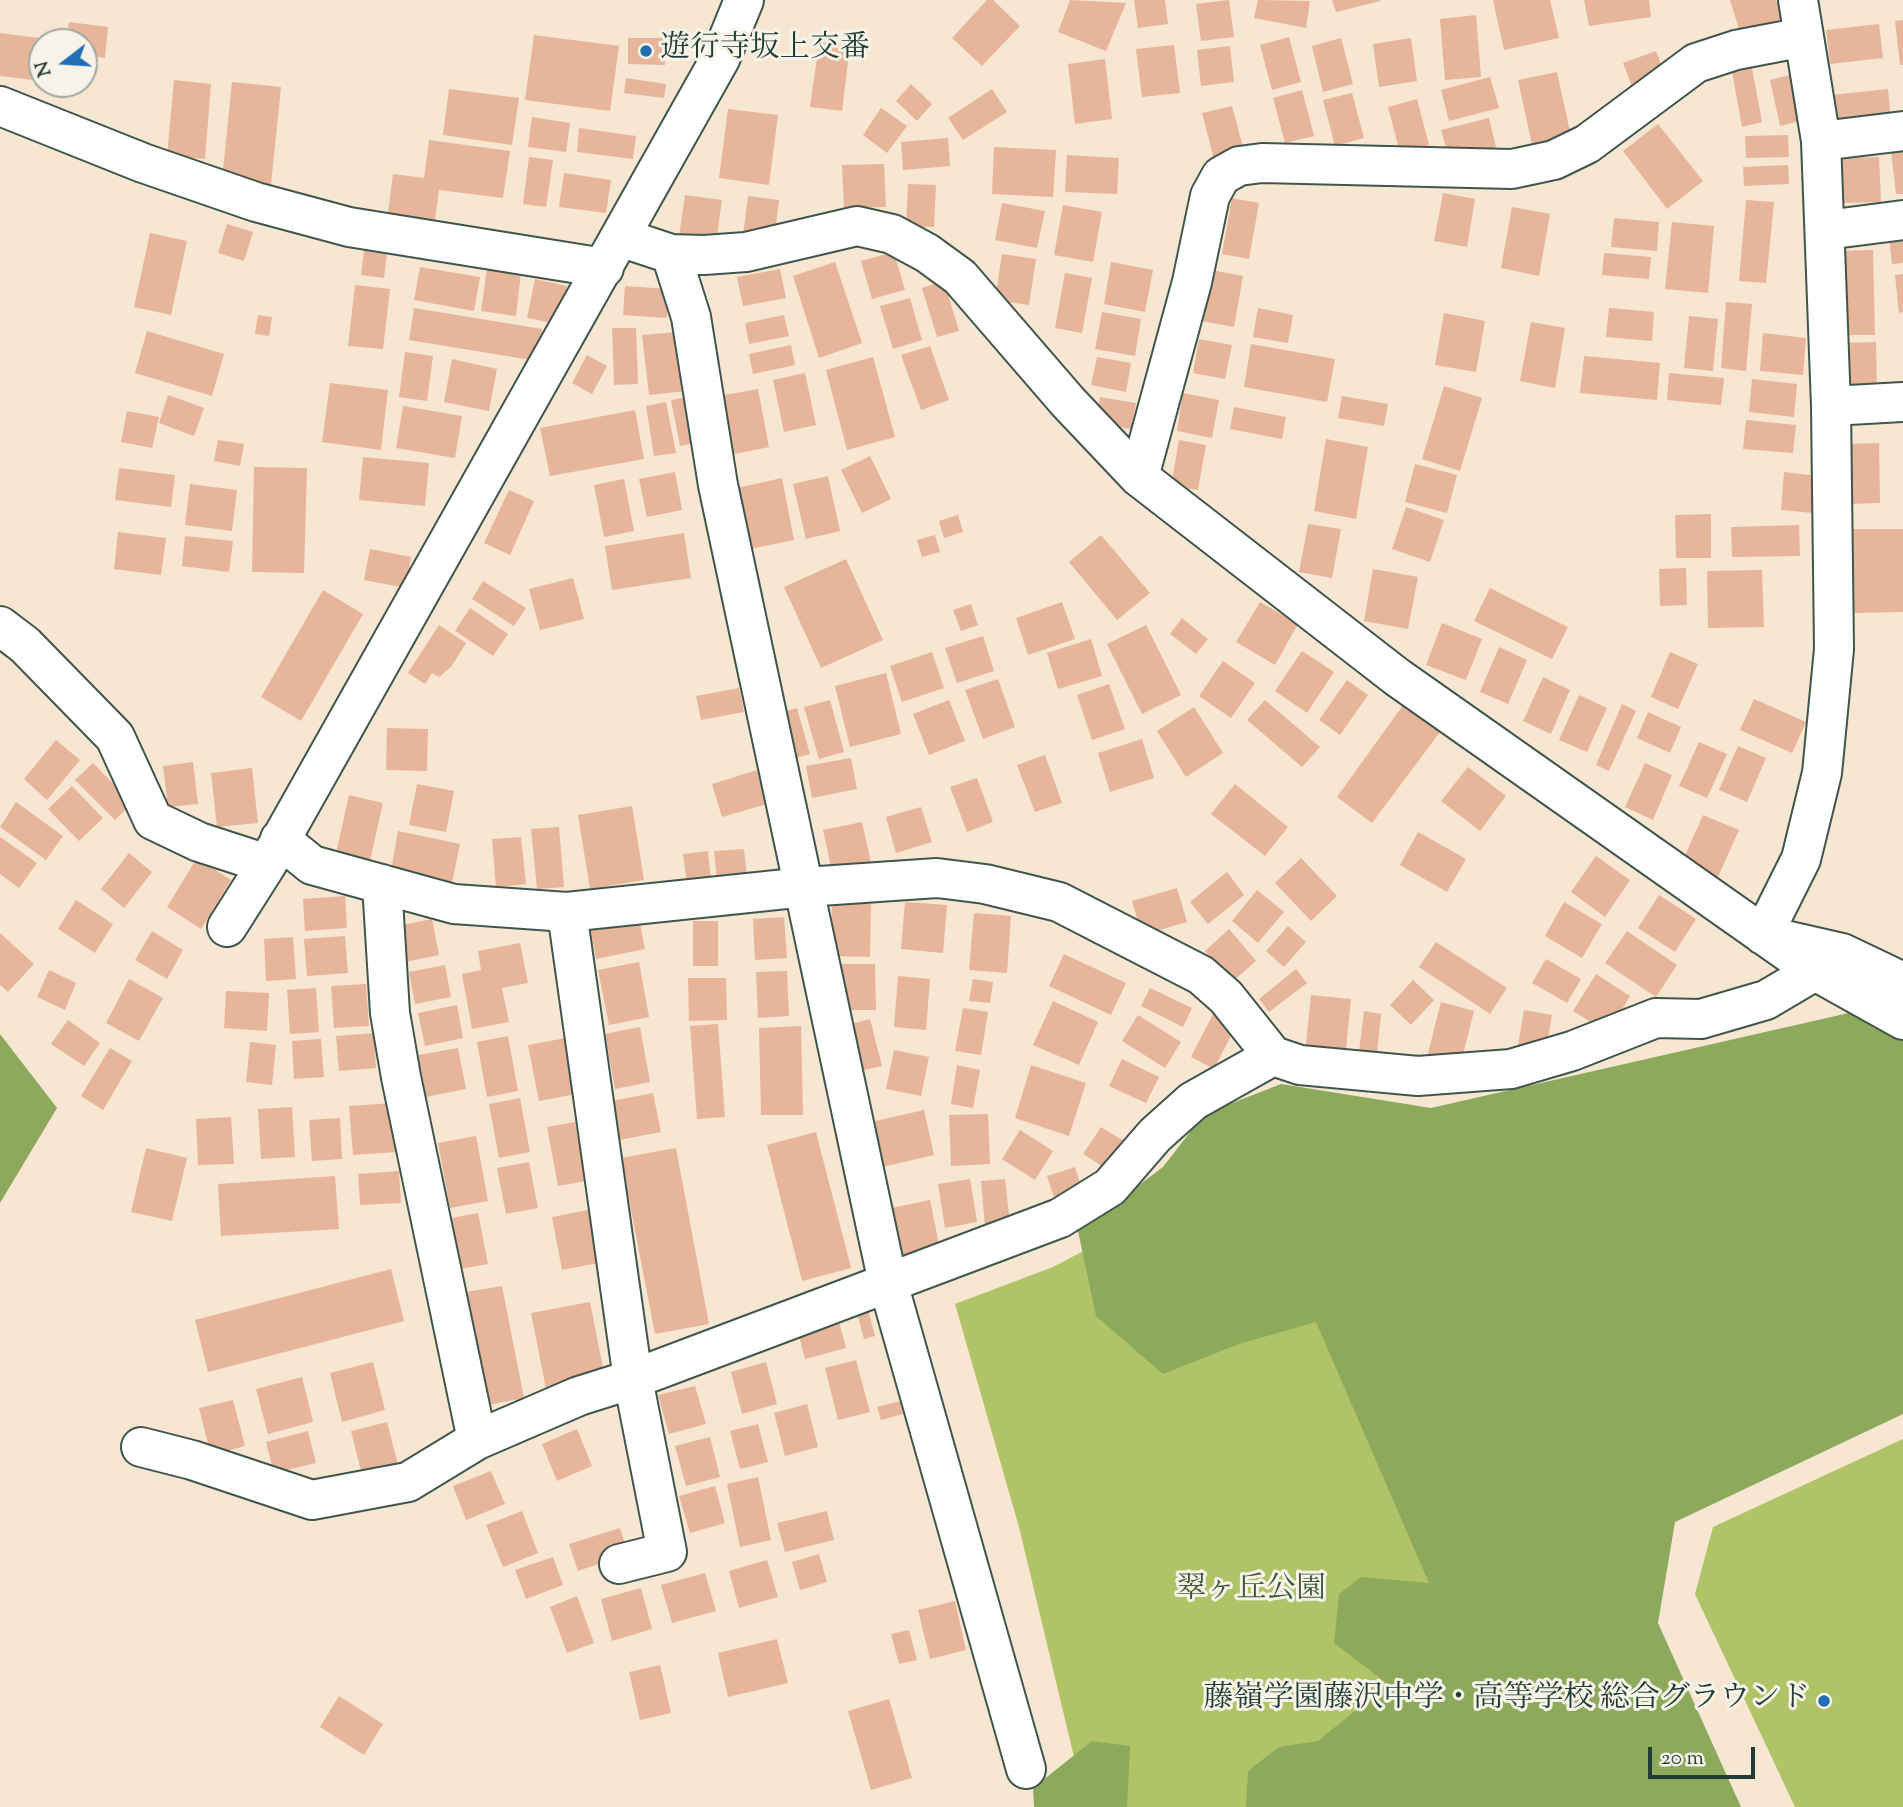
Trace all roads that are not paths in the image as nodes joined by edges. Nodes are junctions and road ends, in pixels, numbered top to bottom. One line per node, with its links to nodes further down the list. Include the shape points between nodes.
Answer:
1 (744, 0): 9 (street, via 720,59)
2 (1798, 0): 3 (street)
3 (1804, 37): 6 (street); 13 (street, via 1696,63 1587,144 1555,160 1512,169 1262,163 1238,166 1222,176 1210,197)
4 (0, 106): 9 (street, via 143,163 349,228)
5 (1903, 131): 6 (street)
6 (1821, 141): 8 (street)
7 (1903, 220): 8 (street)
8 (1826, 230): 12 (street)
9 (612, 253): 10 (street); 15 (street)
10 (671, 254): 13 (street, via 746,252 857,226 892,234 960,277); 17 (street, via 691,317 718,485)
11 (1903, 402): 12 (street)
12 (1831, 407): 20 (street, via 1834,649 1822,773 1801,859)
13 (1139, 477): 20 (street, via 1397,677)
14 (0, 626): 15 (street, via 25,645 115,737 153,820 199,842)
15 (273, 852): 16 (street); 19 (street)
16 (382, 884): 18 (street, via 454,904); 27 (street, via 390,1013)
17 (805, 887): 18 (street); 24 (street, via 937,878 1059,902 1201,975 1226,997); 25 (street)
18 (567, 912): 26 (street)
19 (227, 927)
20 (1763, 935): 21 (street); 22 (street, via 1842,953)
21 (1815, 971): 23 (street); 24 (street, via 1766,1000 1701,1019 1656,1018 1511,1069 1418,1076 1300,1065)
22 (1903, 982)
23 (1903, 1020)
24 (1273, 1056): 25 (street, via 1193,1101 1155,1135 1110,1187 1060,1218)
25 (888, 1283): 26 (street); 30 (street)
26 (633, 1379): 27 (street, via 579,1396); 29 (street, via 667,1552)
27 (477, 1440): 28 (street, via 408,1482 312,1500)
28 (141, 1447)
29 (619, 1564)
30 (1026, 1769)

